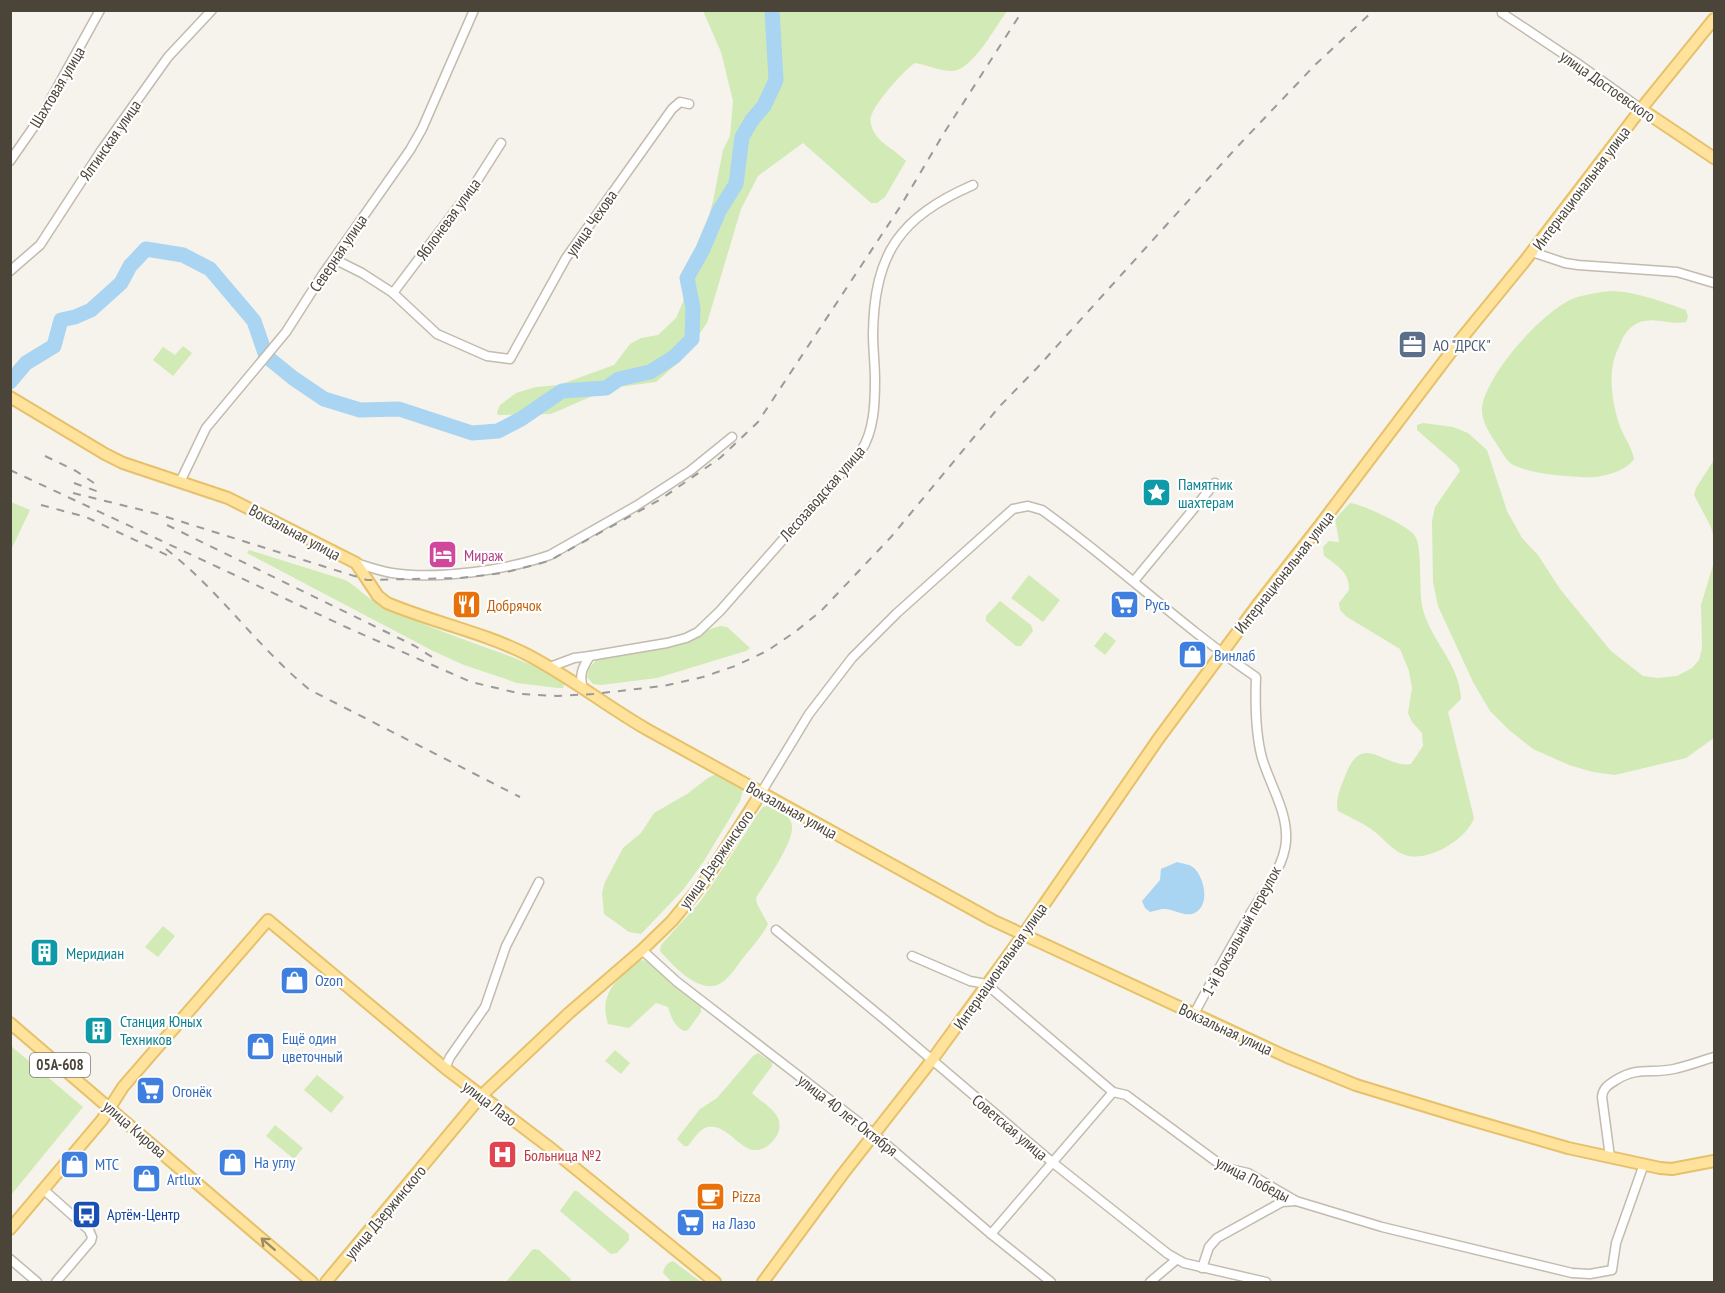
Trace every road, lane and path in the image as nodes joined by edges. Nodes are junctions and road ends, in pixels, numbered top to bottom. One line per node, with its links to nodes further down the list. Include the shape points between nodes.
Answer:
1 (100, 10): 10 (street, Шахтовая улица, via 42,115)
2 (474, 10): 13 (street, Северная улица, via 418,138)
3 (207, 12): 14 (street, Ялтинская улица, via 149,83 40,245)
4 (1502, 13): 7 (street, улица Достоевского)
5 (1714, 19): 7 (main road, Интернациональная улица)
6 (689, 104): 16 (street, улица Чехова, via 680,102 672,109 578,240 510,359 487,356 437,334)
7 (1641, 110): 9 (main road, улица Достоевского); 12 (main road, Интернациональная улица)
8 (501, 143): 16 (street, Яблоневая улица)
9 (1714, 158)
10 (10, 161)
11 (973, 185): 24 (street, Лесозаводская улица, via 945,197 907,227 881,270 873,334 875,406 861,451 698,632 667,643)
12 (1532, 252): 15 (street, via 1572,264 1677,272); 23 (main road, Интернациональная улица, via 1457,344)
13 (334, 259): 16 (street); 19 (street, Северная улица, via 279,340 206,428)
14 (10, 271)
15 (1714, 283)
16 (393, 293)
17 (12, 398): 19 (main road, Вокзальная улица, via 105,454)
18 (732, 436): 21 (street, via 690,471 550,555 496,568 432,575 392,573)
19 (180, 482): 21 (main road, Вокзальная улица, via 243,504)
20 (1215, 483): 22 (street)
21 (356, 563): 25 (main road, Вокзальная улица, via 387,603 524,653)
22 (1134, 581): 23 (street, улица Дзержинского); 27 (street, улица Дзержинского, via 1042,510 1028,506 1013,508 852,658 809,714)
23 (1221, 654): 30 (main road, Интернациональная улица); 34 (street, 1-й Вокзальный переулок, via 1256,677 1258,738 1284,821 1286,843 1274,876)
24 (590, 656): 25 (street, Лесозаводская улица); 26 (street, via 581,671)
25 (550, 667): 26 (main road, Вокзальная улица)
26 (583, 688): 27 (main road, Вокзальная улица)
27 (761, 793): 30 (main road, Вокзальная улица); 31 (main road, улица Дзержинского, via 704,882)
28 (539, 882): 38 (street, via 506,946 485,1006)
29 (776, 930): 37 (street, Советская улица)
30 (1023, 935): 33 (main road, Интернациональная улица); 34 (main road, Вокзальная улица)
31 (642, 950): 40 (main road, улица Дзержинского); 42 (street, улица 40 лет Октября, via 685,988)
32 (912, 956): 33 (street, улица Победы)
33 (986, 984): 37 (main road, Интернациональная улица); 39 (street, улица Победы)
34 (1194, 1014): 43 (main road, Вокзальная улица, via 1356,1085)
35 (10, 1023): 41 (main road, улица Кирова / 05А-608)
36 (1714, 1057): 43 (street, via 1672,1070 1627,1073 1607,1086 1602,1097)
37 (932, 1060): 42 (main road, Интернациональная улица); 45 (street, Советская улица)
38 (445, 1068): 40 (main road, улица Лазо); 41 (main road, улица Лазо, via 268,920 143,1063)
39 (1113, 1092): 45 (street); 48 (street, улица Победы, via 1126,1095 1225,1168 1248,1173)
40 (481, 1095): 57 (main road, улица Дзержинского); 58 (main road, улица Лазо)
41 (110, 1107): 47 (main road); 56 (main road, улица Кирова / 05А-608, one-way to 41)
42 (874, 1134): 50 (street, улица 40 лет Октября); 59 (main road, Интернациональная улица)
43 (1610, 1157): 46 (main road, Вокзальная улица)
44 (1714, 1161): 46 (main road, Вокзальная улица, via 1672,1169)
45 (1052, 1162): 50 (street); 52 (street, Советская улица)
46 (1644, 1164): 48 (street, улица Победы, via 1616,1243 1611,1270 1590,1274 1382,1227)
47 (44, 1190): 49 (main road); 55 (street, via 92,1237)
48 (1296, 1201): 53 (street, via 1282,1202 1217,1238 1209,1247)
49 (10, 1229)
50 (991, 1234): 60 (street, улица 40 лет Октября)
51 (10, 1259): 54 (street)
52 (1176, 1260): 53 (street, Советская улица); 61 (street)
53 (1202, 1268): 62 (street, Советская улица)
54 (37, 1282)
55 (56, 1282)
56 (312, 1282)
57 (326, 1282)
58 (715, 1282)
59 (763, 1282)
60 (1051, 1282)
61 (1150, 1282)
62 (1266, 1282)

